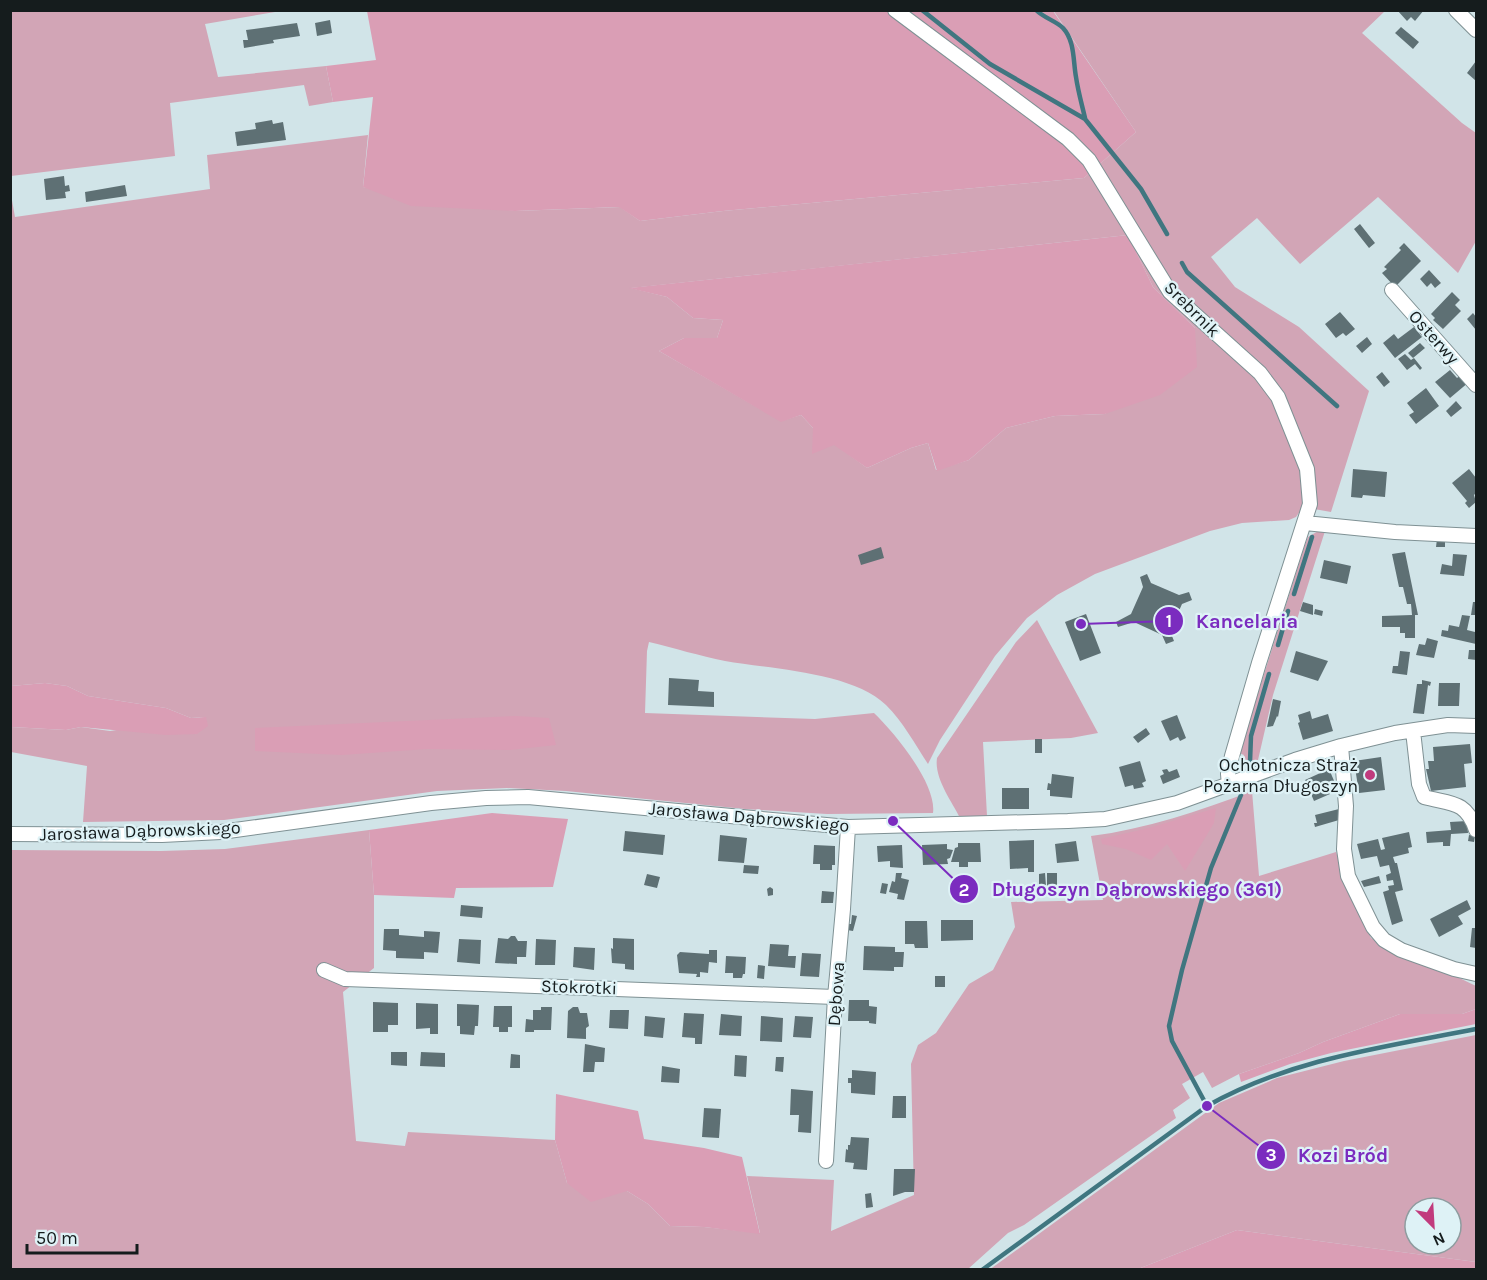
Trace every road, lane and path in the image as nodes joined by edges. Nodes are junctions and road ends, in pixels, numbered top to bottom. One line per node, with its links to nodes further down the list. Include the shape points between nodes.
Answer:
1 (895, 10): 6 (street, Srebrnik, via 1068,139 1089,160 1170,292 1260,374 1278,397 1307,469 1310,504)
2 (1456, 10): 3 (street)
3 (1476, 30)
4 (1392, 290): 5 (street, Osterwy)
5 (1476, 385)
6 (1305, 523): 7 (street); 11 (street, Srebrnik, via 1250,694 1230,765)
7 (1476, 536)
8 (1476, 726): 9 (street, Jarosława Dąbrowskiego, via 1448,725)
9 (1413, 731): 10 (street, Jarosława Dąbrowskiego); 13 (street, via 1424,797 1467,810)
10 (1341, 747): 11 (street, Jarosława Dąbrowskiego); 16 (street, via 1348,876 1373,927 1384,940 1401,950)
11 (1229, 785): 12 (street, Jarosława Dąbrowskiego, via 1177,803 1105,819)
12 (848, 827): 14 (street, Jarosława Dąbrowskiego, via 528,797 431,803 221,832); 17 (street, Dębowa)
13 (1476, 830)
14 (10, 834)
15 (324, 970): 17 (street, Stokrotki, via 345,979)
16 (1476, 974)
17 (835, 997): 18 (street, Dębowa)
18 (826, 1161)

